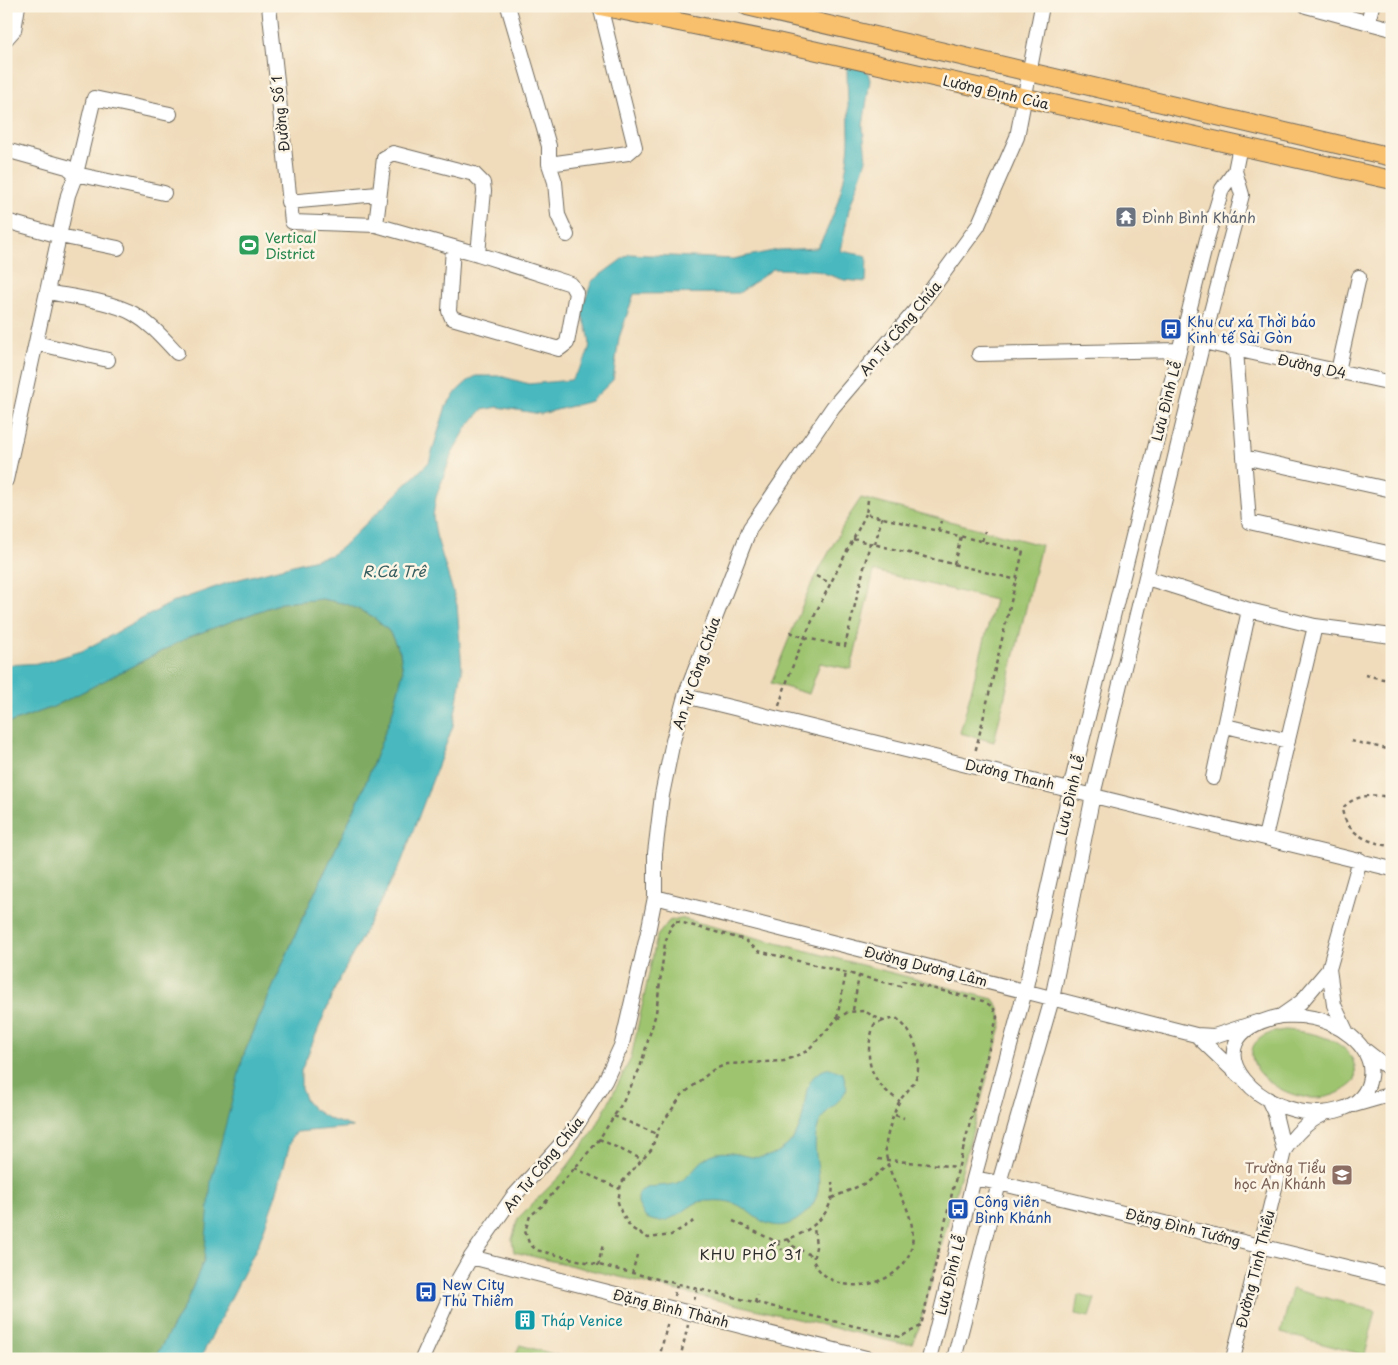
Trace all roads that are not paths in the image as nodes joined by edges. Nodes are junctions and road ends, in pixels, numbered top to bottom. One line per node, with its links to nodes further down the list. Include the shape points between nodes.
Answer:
1 (18, 6): 12 (street, via 14,30)
2 (269, 6): 25 (street, Đường Số 1)
3 (508, 6): 19 (street, via 549,146)
4 (600, 6): 14 (main road, Lương Định Của, via 777,42); 19 (street, via 635,147 628,153)
5 (747, 6): 9 (main road, Lương Định Của)
6 (1042, 6): 13 (street, An Tư Công Chúa)
7 (1306, 6): 10 (street)
8 (1372, 6): 10 (street)
9 (770, 9): 13 (main road, Lương Định Của)
10 (1368, 22): 11 (street)
11 (1392, 29)
12 (6, 39)
13 (1028, 73): 14 (street, An Tư Công Chúa); 18 (main road, Lương Định Của)
14 (1023, 99): 16 (main road, Lương Định Của); 52 (street, An Tư Công Chúa, via 1017,138 978,226 920,305 832,408 750,528)
15 (170, 114): 21 (street, via 94,98)
16 (1240, 146): 20 (street); 22 (main road, Lương Định Của)
17 (6, 150): 21 (street, via 67,167)
18 (1392, 157)
19 (548, 164): 28 (street, via 555,182 558,215)
20 (1235, 170): 35 (street, Lưu Đình Lễ, via 1242,195); 37 (street, Lưu Đình Lễ, via 1222,189)
21 (76, 174): 23 (street); 29 (street)
22 (1392, 180)
23 (164, 193)
24 (378, 194): 25 (street); 27 (street); 32 (street, via 384,158 393,152 474,174 483,183 484,191)
25 (288, 202): 27 (street, Đường Số 1, via 292,222)
26 (6, 221): 29 (street)
27 (376, 224): 30 (street)
28 (567, 234)
29 (60, 236): 31 (street); 34 (street)
30 (453, 247): 32 (street); 32 (street, via 449,310 452,318 559,349 567,343 576,293 573,286)
31 (118, 248)
32 (478, 254)
33 (1360, 277): 42 (street)
34 (47, 292): 36 (street); 39 (street, via 119,307 132,313 153,328)
35 (1203, 342): 38 (street, Đường D4); 48 (street, Lưu Đình Lễ)
36 (36, 343): 41 (street); 45 (street)
37 (1179, 350): 40 (street); 56 (street, Lưu Đình Lễ)
38 (1236, 350): 42 (street, Đường D4); 44 (street)
39 (177, 353)
40 (979, 354)
41 (108, 360)
42 (1338, 371): 43 (street, Đường D4)
43 (1392, 383)
44 (1244, 457): 46 (street); 47 (street, via 1249,522)
45 (6, 480)
46 (1392, 490)
47 (1392, 554)
48 (1147, 578): 49 (street); 57 (street, Lưu Đình Lễ)
49 (1249, 610): 50 (street); 53 (street)
50 (1315, 626): 51 (street); 54 (street)
51 (1392, 636)
52 (685, 696): 56 (street, Dương Thanh); 61 (street, An Tư Công Chúa, via 662,795)
53 (1226, 726): 54 (street); 55 (street)
54 (1288, 742): 58 (street)
55 (1213, 778)
56 (1070, 789): 57 (street, Dương Thanh); 63 (street, Lưu Đình Lễ)
57 (1093, 795): 58 (street, Dương Thanh); 64 (street, Lưu Đình Lễ)
58 (1265, 837): 59 (street, Dương Thanh)
59 (1360, 860): 60 (street, Dương Thanh); 62 (street)
60 (1392, 869)
61 (655, 897): 63 (street, Đường Dương Lâm); 80 (street, An Tư Công Chúa, via 622,1044 605,1081 572,1131 512,1198)
62 (1329, 969): 65 (street, via 1301,1002); 68 (street, via 1334,1005)
63 (1026, 991): 64 (street, Đường Dương Lâm); 77 (street, Lưu Đình Lễ)
64 (1052, 999): 67 (street, Đường Dương Lâm); 78 (street, Lưu Đình Lễ)
65 (1281, 1016): 66 (street); 68 (street, via 1309,1017)
66 (1258, 1022): 67 (street, Đường Dương Lâm, via 1214,1036); 71 (street, via 1242,1034 1234,1049 1235,1062)
67 (1196, 1035): 71 (street, Đường Dương Lâm)
68 (1349, 1035): 69 (street)
69 (1363, 1049): 70 (street); 74 (street, via 1370,1064 1370,1079 1362,1096)
70 (1392, 1071)
71 (1245, 1081): 73 (street)
72 (1392, 1094): 74 (street)
73 (1268, 1099): 75 (street, via 1303,1113); 76 (street, Đường Tinh Thiều)
74 (1346, 1108): 75 (street)
75 (1327, 1112): 76 (street, Đường Tinh Thiều, via 1305,1126)
76 (1284, 1151): 79 (street, Đường Tinh Thiều)
77 (974, 1178): 78 (street, Đặng Đình Tướng); 84 (street, Lưu Đình Lễ)
78 (999, 1183): 79 (street, Đặng Đình Tướng); 85 (street, Lưu Đình Lễ)
79 (1260, 1246): 81 (street, Đặng Đình Tướng); 86 (street, Đường Tinh Thiều)
80 (471, 1257): 82 (street, An Tư Công Chúa); 83 (street, Đặng Bình Thành)
81 (1392, 1278)
82 (422, 1359)
83 (870, 1359)
84 (929, 1359)
85 (954, 1359)
86 (1233, 1359)

